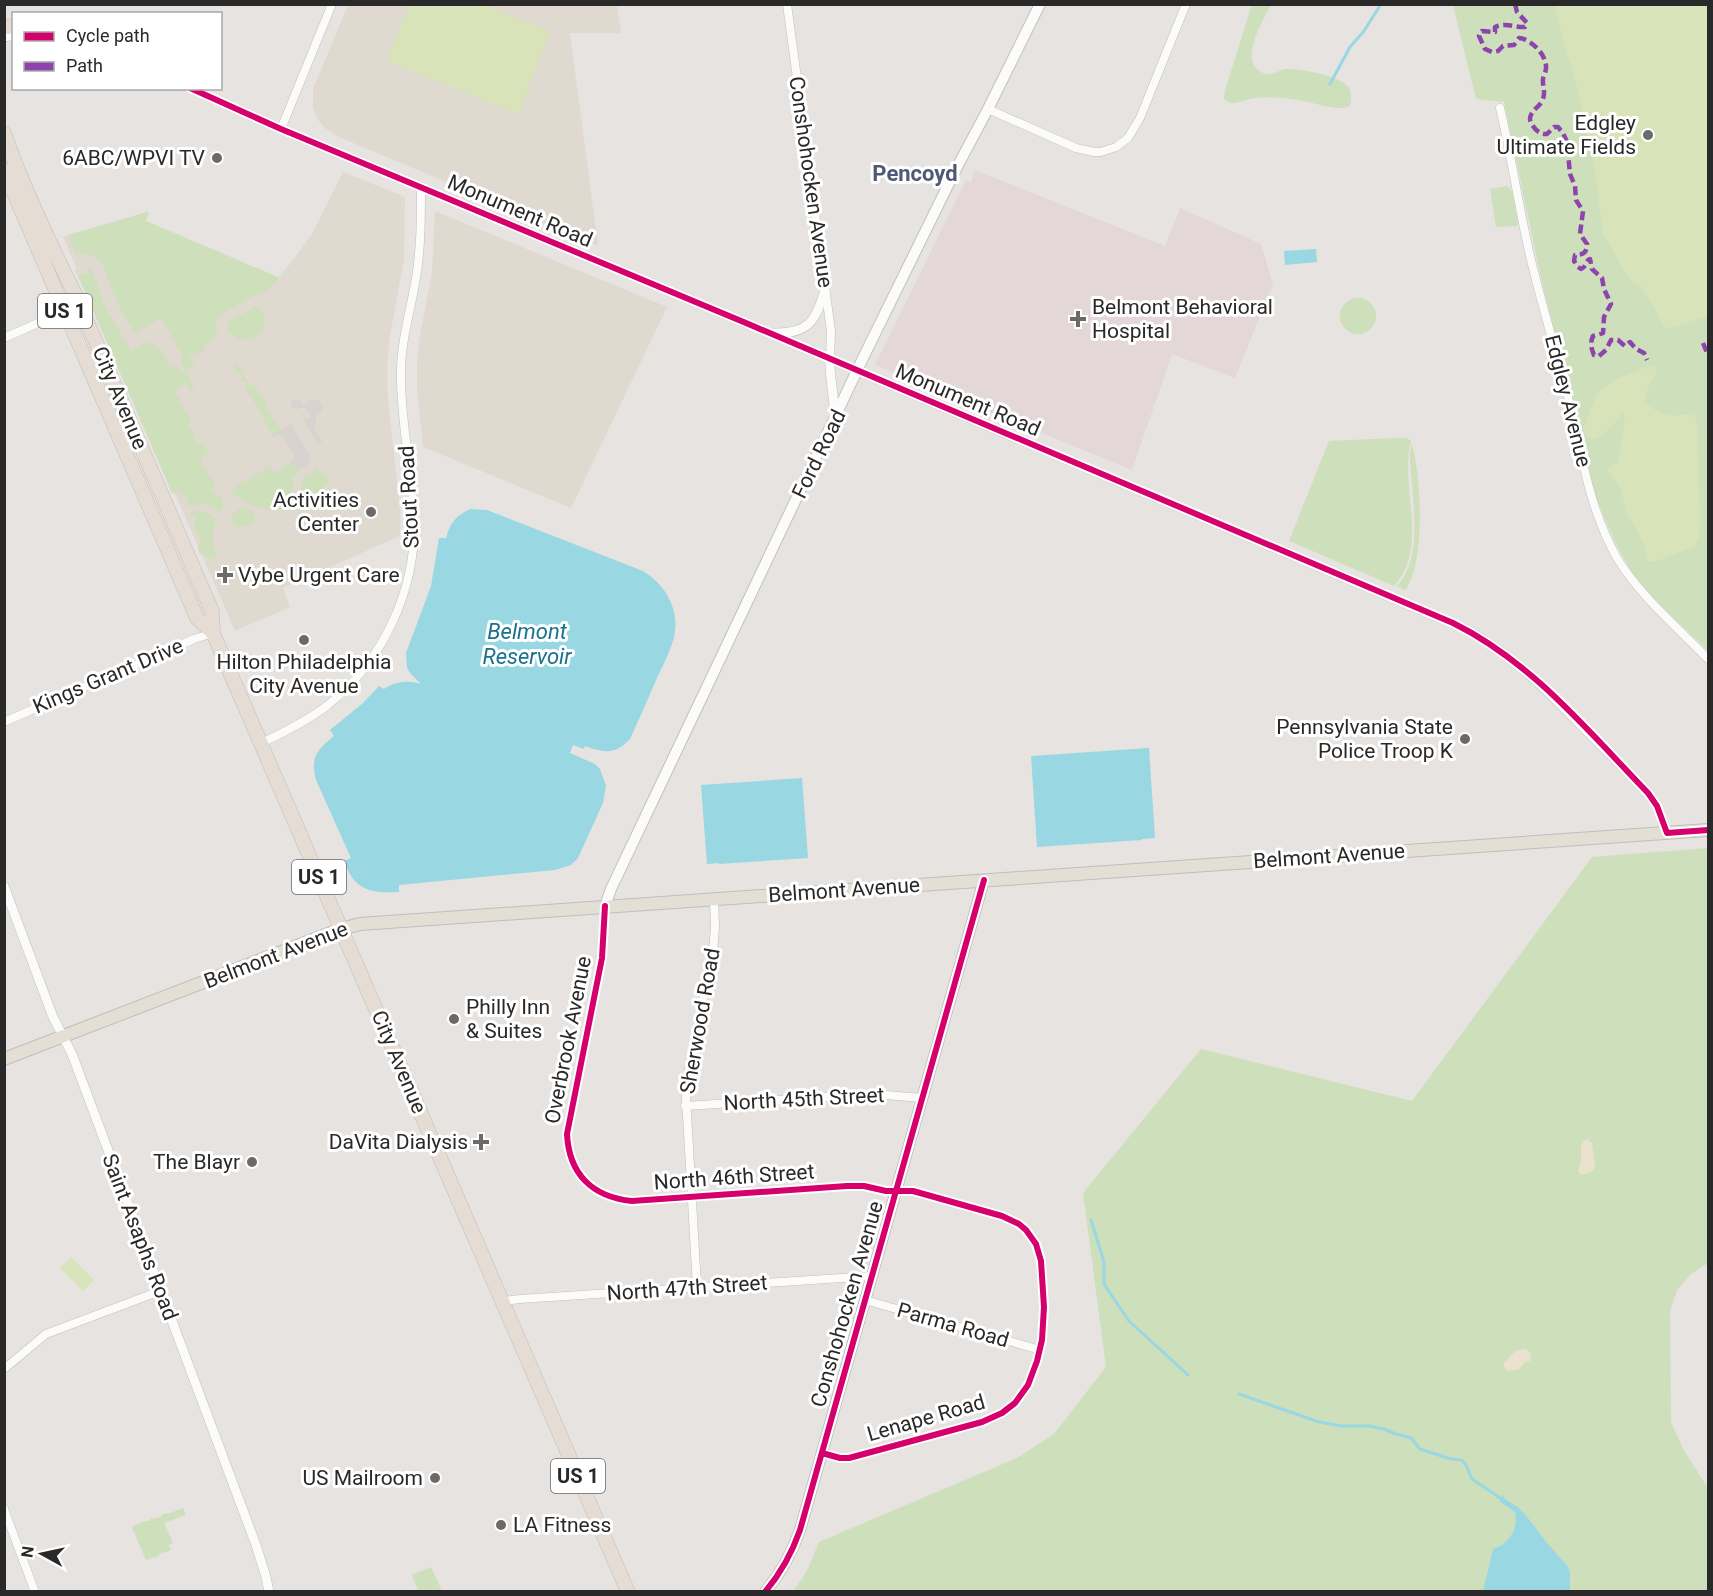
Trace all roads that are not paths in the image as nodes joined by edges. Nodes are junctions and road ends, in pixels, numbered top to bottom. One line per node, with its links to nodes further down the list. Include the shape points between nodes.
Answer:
1 (332, 4): 8 (street)
2 (787, 4): 12 (street, Conshohocken Avenue)
3 (1040, 4): 7 (main road, Ford Road)
4 (1186, 4): 7 (street, via 1140,118 1128,138 1116,147 1101,152 1077,148)
5 (194, 90): 8 (street, Monument Road)
6 (1500, 108): 22 (street, Edgley Avenue, via 1531,259 1601,525 1633,580)
7 (988, 109): 17 (main road, Ford Road)
8 (281, 129): 11 (street, Monument Road)
9 (4, 133): 20 (highway, City Avenue / US 1)
10 (4, 170): 13 (highway, City Avenue / US 1)
11 (421, 187): 14 (street, Monument Road); 24 (street, Stout Road, via 418,265 401,369 414,523 405,591 384,640 353,682 312,716)
12 (825, 290): 14 (street, via 819,310 808,326); 16 (street, Conshohocken Avenue)
13 (65, 311): 15 (street); 19 (highway, City Avenue / US 1)
14 (767, 333): 16 (street, Monument Road)
15 (4, 338)
16 (830, 359): 17 (street, Monument Road); 18 (street)
17 (858, 371): 18 (main road, Ford Road); 26 (street, Monument Road, via 1473,633 1535,678 1625,770 1652,799)
18 (833, 424): 30 (main road, Ford Road)
19 (153, 514): 20 (highway); 21 (highway, City Avenue / US 1, via 197,618)
20 (171, 518): 21 (highway, City Avenue / US 1, via 212,611)
21 (213, 633): 23 (street, Kings Grant Drive); 24 (highway, City Avenue / US 1)
22 (1708, 659)
23 (4, 722)
24 (261, 743): 31 (highway, City Avenue / US 1)
25 (1708, 830): 26 (main road, Belmont Avenue)
26 (1667, 833): 27 (main road, Belmont Avenue)
27 (984, 880): 29 (main road, Belmont Avenue); 34 (main road, Conshohocken Avenue)
28 (4, 886): 32 (street, Saint Asaphs Road)
29 (714, 899): 30 (main road, Belmont Avenue); 35 (street, Sherwood Road, via 713,952)
30 (605, 906): 31 (main road, Belmont Avenue, via 360,924); 36 (street, Overbrook Avenue, via 602,958 567,1134 571,1159)
31 (341, 929): 32 (main road, Belmont Avenue); 43 (highway, City Avenue / US 1)
32 (63, 1037): 33 (main road, Belmont Avenue); 41 (street, Saint Asaphs Road)
33 (4, 1059)
34 (922, 1098): 35 (street, North 45th Street, via 874,1094); 37 (main road, Conshohocken Avenue)
35 (685, 1106): 38 (street, Sherwood Road)
36 (581, 1177): 38 (street, North 46th Street, via 598,1192 622,1200)
37 (896, 1190): 38 (street, North 46th Street, via 847,1186); 39 (main road, Conshohocken Avenue); 44 (street, North 46th Street, via 913,1191 1002,1216 1026,1230 1041,1261 1044,1307)
38 (691, 1196): 40 (street, Sherwood Road)
39 (872, 1276): 40 (street, North 47th Street); 42 (main road, Conshohocken Avenue)
40 (697, 1287): 43 (street, North 47th Street)
41 (160, 1291): 45 (street, via 46,1334); 49 (street, Saint Asaphs Road, via 256,1545)
42 (865, 1300): 44 (street, Parma Road); 46 (main road, Conshohocken Avenue)
43 (503, 1301): 50 (highway, City Avenue / US 1)
44 (1040, 1350): 46 (street, Lenape Road, via 1025,1391 996,1417 849,1458)
45 (4, 1369)
46 (822, 1454): 51 (main road, Conshohocken Avenue, via 794,1547)
47 (4, 1509): 48 (street)
48 (35, 1592)
49 (269, 1592)
50 (628, 1592)
51 (765, 1592)

